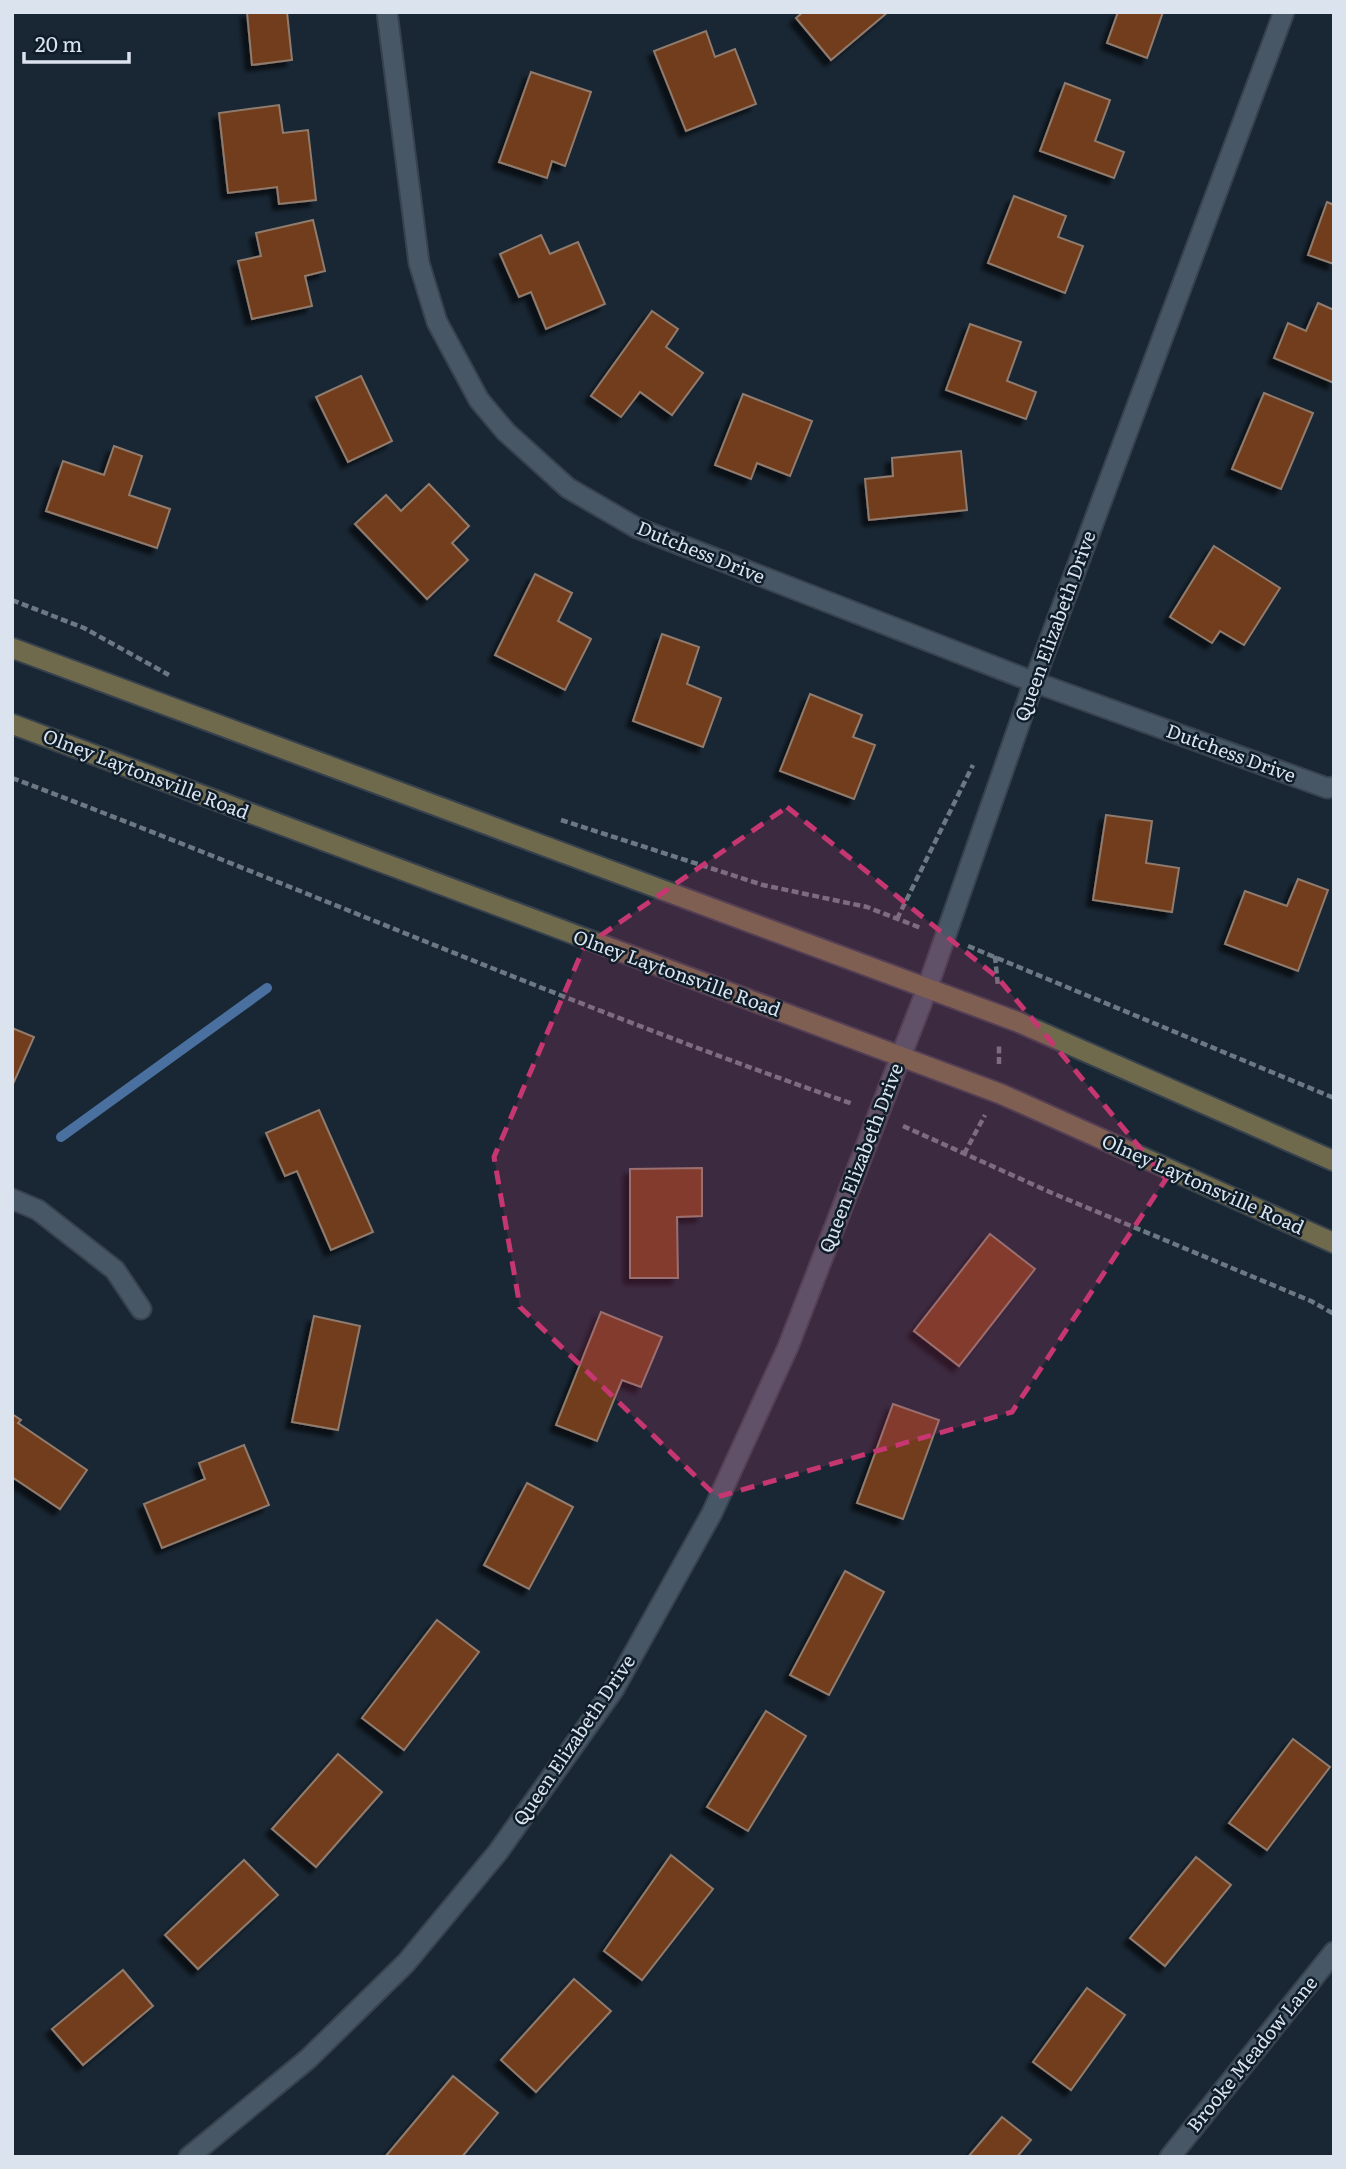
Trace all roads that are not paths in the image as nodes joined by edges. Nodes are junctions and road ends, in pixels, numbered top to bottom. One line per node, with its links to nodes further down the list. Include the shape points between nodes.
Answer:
1 (387, 12): 4 (street, Dutchess Drive, via 419,263 428,296 453,356 479,400 506,432 568,488 637,528)
2 (1284, 12): 4 (street, Queen Elizabeth Drive)
3 (12, 648): 7 (main road)
4 (1034, 682): 6 (street, Dutchess Drive); 7 (street, Queen Elizabeth Drive)
5 (12, 724): 8 (main road, Olney Laytonsville Road)
6 (1334, 787)
7 (927, 989): 8 (street, Queen Elizabeth Drive); 9 (main road, via 1000,1016)
8 (900, 1056): 11 (main road, Olney Laytonsville Road, via 997,1093); 14 (street, Queen Elizabeth Drive, via 788,1347 718,1501 614,1689 498,1852 406,1963 307,2059)
9 (1334, 1161)
10 (12, 1199): 12 (street, via 38,1210 115,1270)
11 (1334, 1243)
12 (141, 1309)
13 (1334, 1952): 15 (street, Brooke Meadow Lane)
14 (189, 2157)
15 (1170, 2157)

